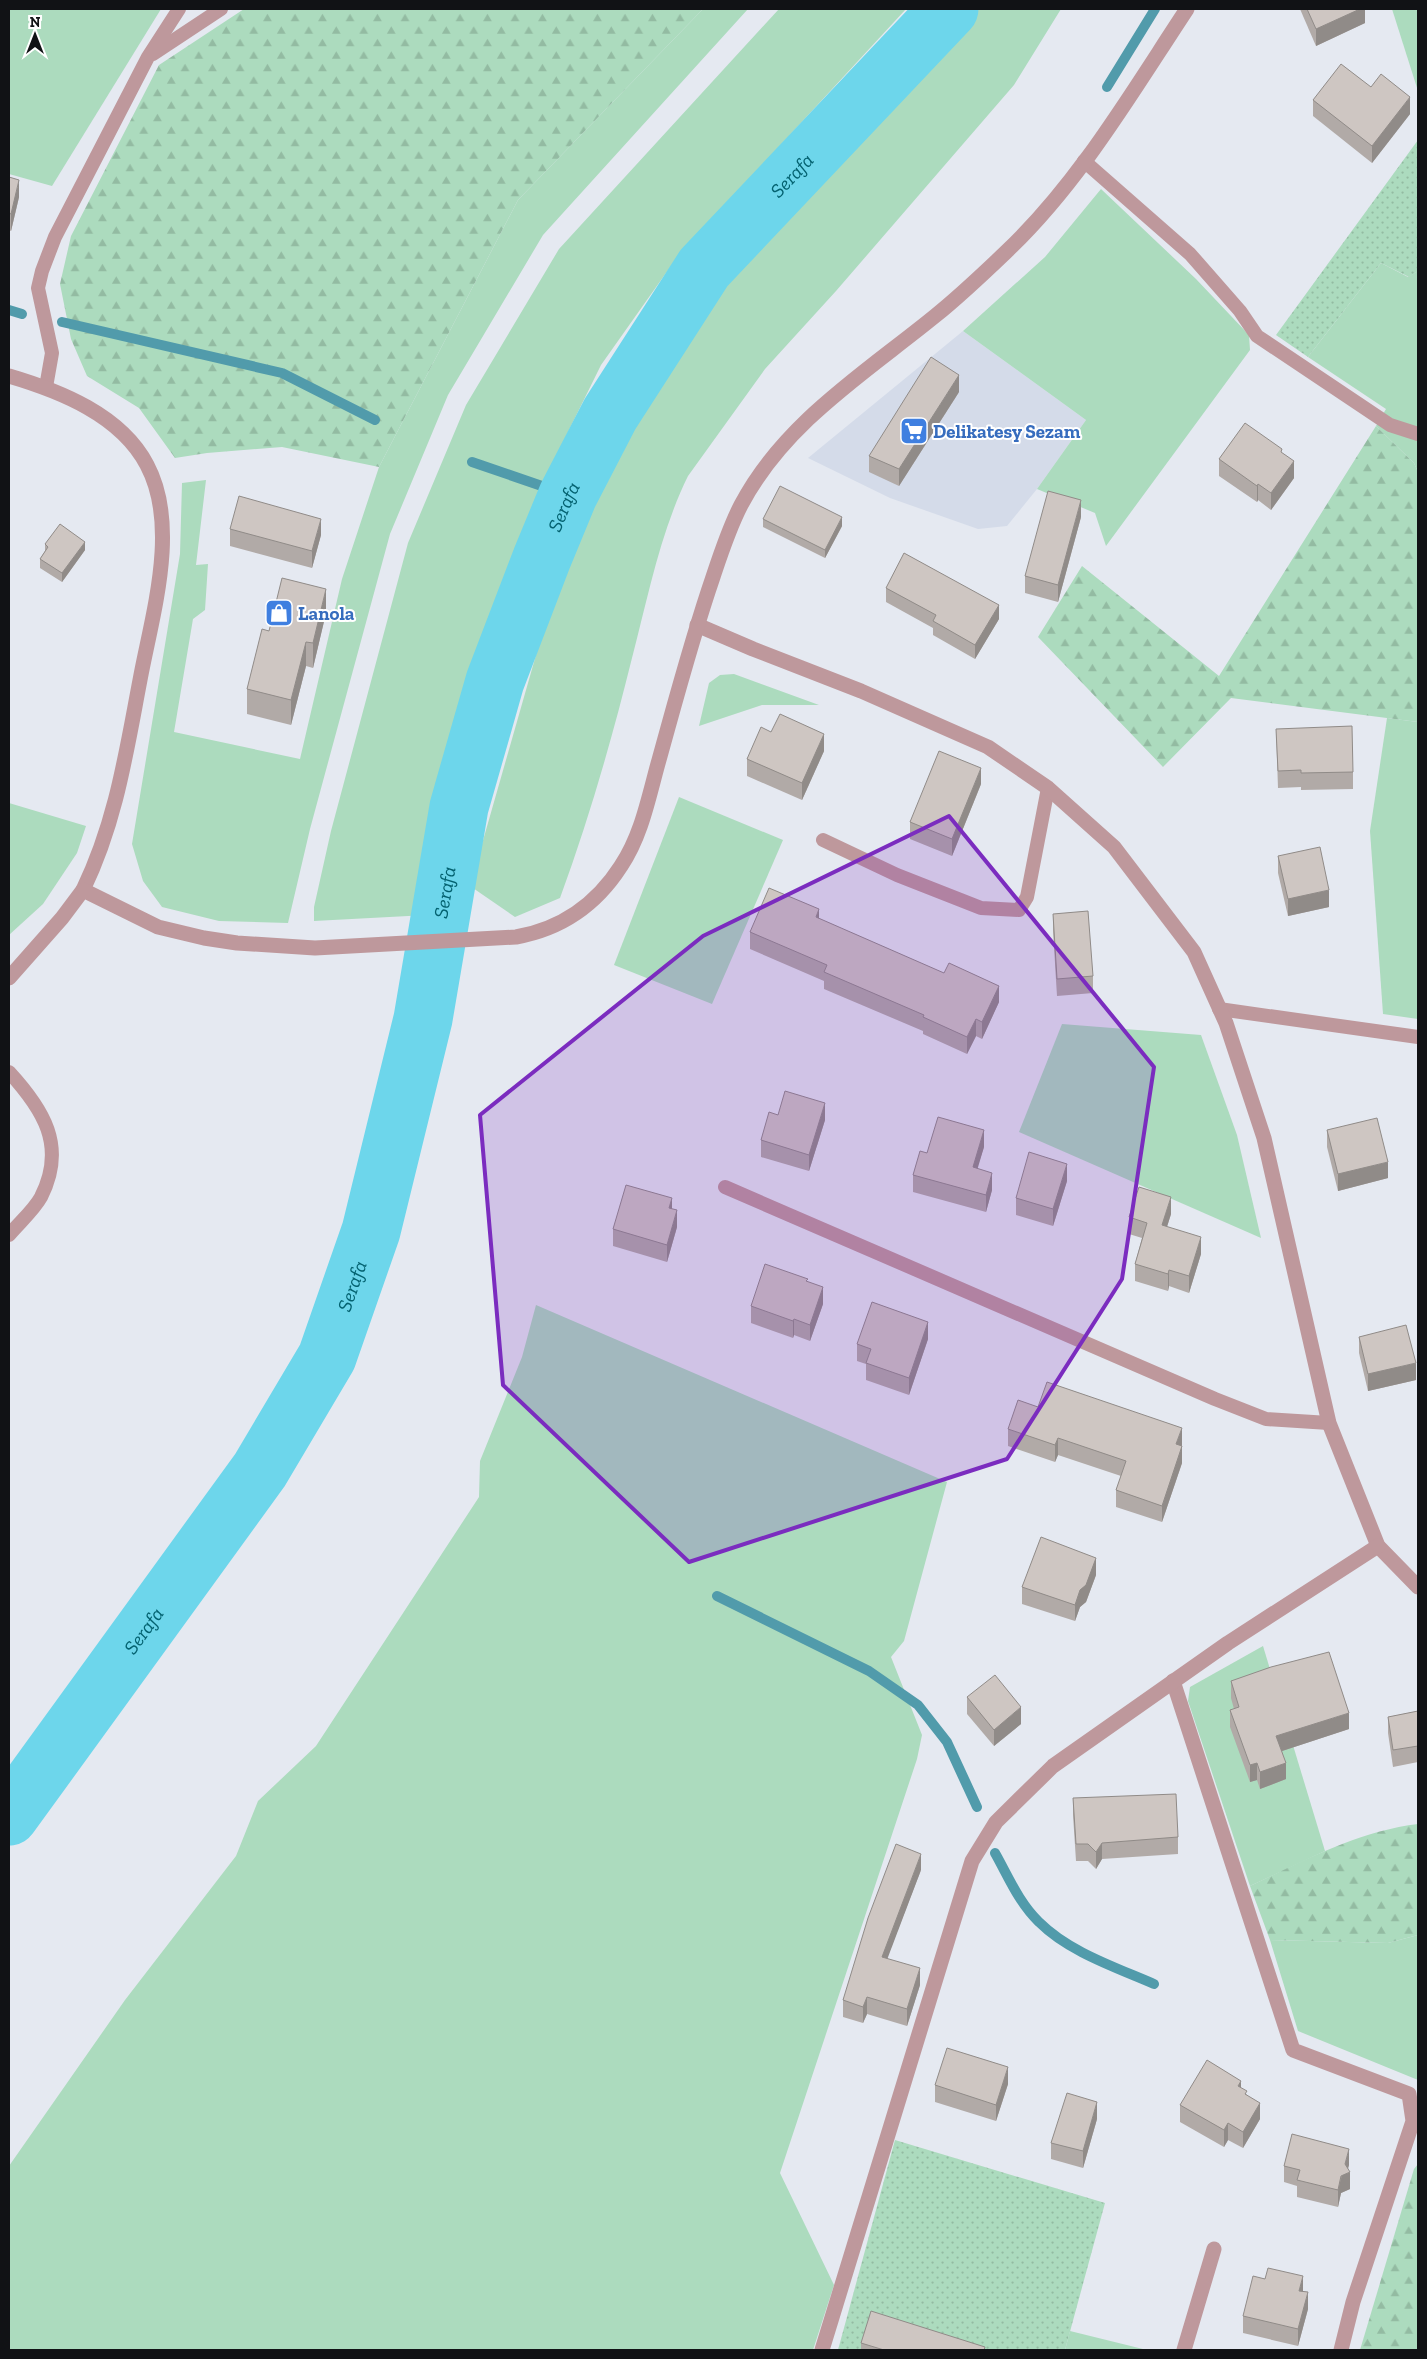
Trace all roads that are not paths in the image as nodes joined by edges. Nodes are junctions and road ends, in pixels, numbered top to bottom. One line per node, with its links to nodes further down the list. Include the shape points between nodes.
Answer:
1 (179, 9): 4 (lane)
2 (221, 9): 4 (lane)
3 (1187, 9): 5 (street)
4 (148, 57): 7 (lane, via 55,237 42,271 38,288 52,353)
5 (1084, 162): 8 (lane, via 1190,254 1240,311 1257,336 1390,425); 9 (street, via 1034,224 1003,255 938,314 826,402 771,458 751,484 738,511)
6 (9, 376): 7 (street)
7 (46, 387): 12 (street, via 120,429 154,477 162,516 160,574 115,808 103,847)
8 (1418, 434)
9 (697, 625): 10 (street, via 861,690 988,747); 12 (street, via 631,849 622,866 596,896 561,924 516,937 315,948 238,943 177,932 140,919)
10 (1048, 788): 11 (lane, via 1027,897 1019,910 981,908 897,875); 14 (street, via 1120,855 1194,952)
11 (823, 840)
12 (83, 890): 13 (street)
13 (9, 978)
14 (1219, 1008): 15 (lane); 19 (street, via 1264,1138)
15 (1418, 1037)
16 (9, 1072): 18 (lane, via 35,1102 51,1141 48,1180 40,1198)
17 (725, 1187): 19 (lane, via 1266,1419)
18 (9, 1235)
19 (1330, 1423): 20 (street)
20 (1378, 1546): 21 (street); 22 (street)
21 (1418, 1587)
22 (1173, 1681): 24 (street, via 1053,1766 996,1822 972,1860); 26 (street, via 1293,2050 1409,2094 1413,2121 1353,2302)
23 (1214, 2249): 25 (street)
24 (822, 2350)
25 (1184, 2350)
26 (1341, 2350)

